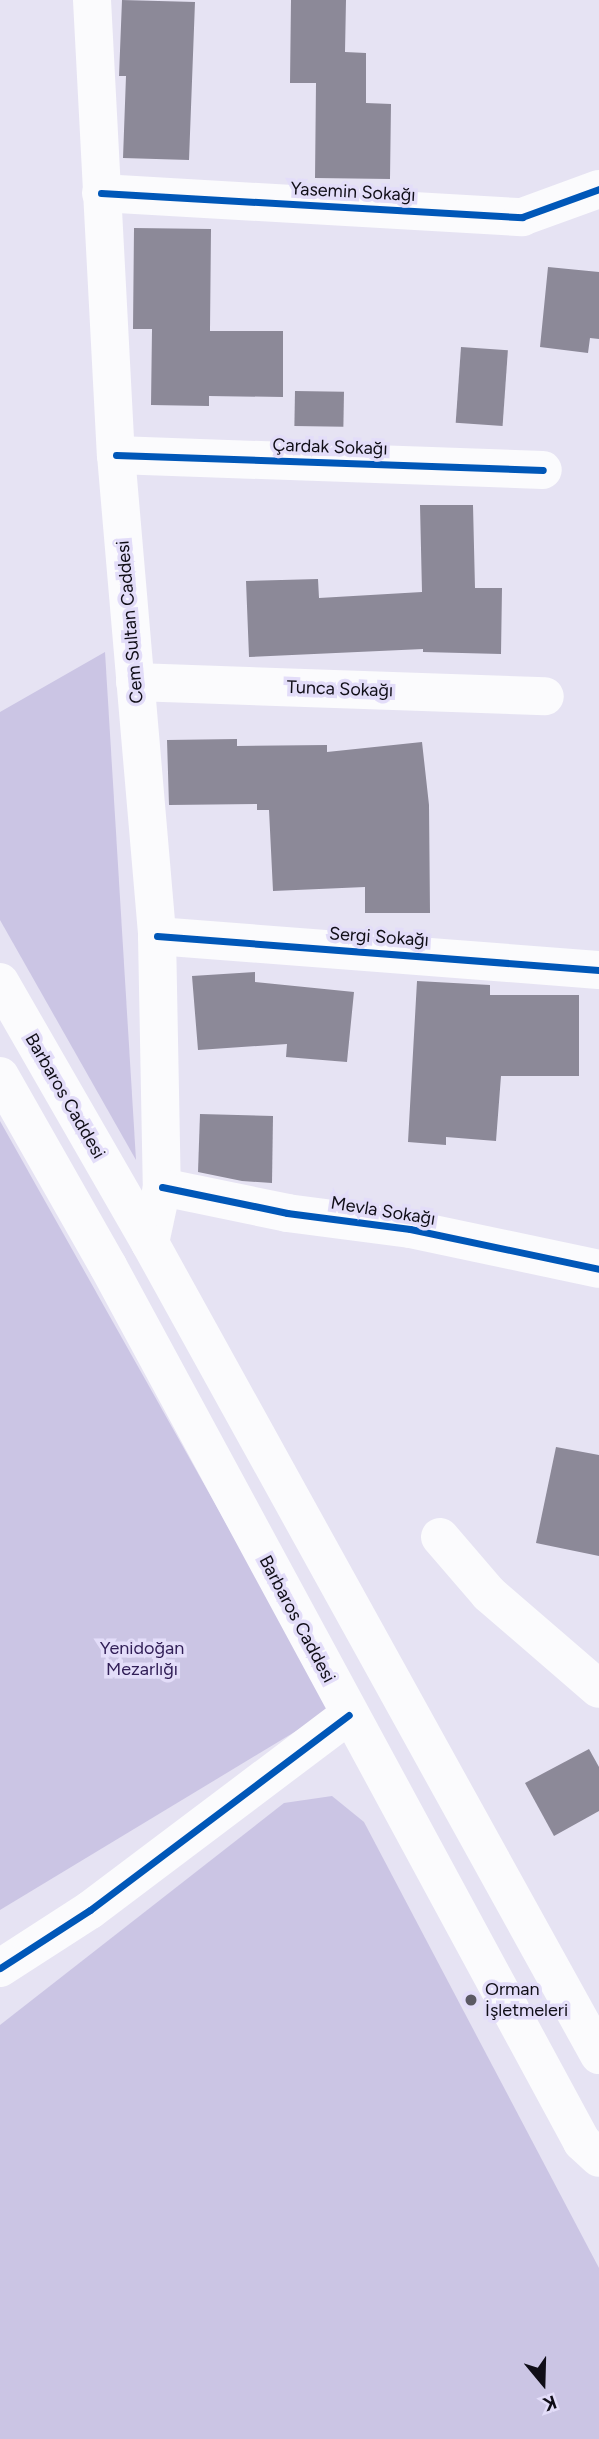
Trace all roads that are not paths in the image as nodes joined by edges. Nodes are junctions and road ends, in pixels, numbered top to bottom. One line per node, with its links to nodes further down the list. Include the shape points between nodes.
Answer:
1 (92, 0): 3 (main road, Cem Sultan Caddesi)
2 (599, 189): 3 (main road, Yasemin Sokağı, via 522,217)
3 (101, 193): 4 (main road, Cem Sultan Caddesi)
4 (116, 455): 5 (main road, Çardak Sokağı); 6 (main road, Cem Sultan Caddesi)
5 (543, 470)
6 (135, 682): 7 (main road, Tunca Sokağı); 8 (main road, Cem Sultan Caddesi)
7 (545, 696)
8 (157, 936): 9 (main road, Sergi Sokağı); 12 (main road, Cem Sultan Caddesi)
9 (599, 970)
10 (0, 982): 13 (main road, Barbaros Caddesi)
11 (0, 1076): 14 (main road, Barbaros Caddesi)
12 (162, 1187): 13 (main road, Cem Sultan Caddesi); 15 (main road, Mevla Sokağı, via 287,1213 410,1229)
13 (150, 1243): 14 (main road); 18 (main road, Barbaros Caddesi)
14 (108, 1266): 19 (main road, Barbaros Caddesi)
15 (599, 1269)
16 (440, 1537): 17 (main road, via 489,1594)
17 (599, 1689)
18 (400, 1699): 19 (main road); 21 (main road, Barbaros Caddesi)
19 (349, 1715): 20 (main road, via 90,1910); 22 (main road, Barbaros Caddesi, via 576,2130)
20 (0, 1968)
21 (599, 2055)
22 (599, 2158)

